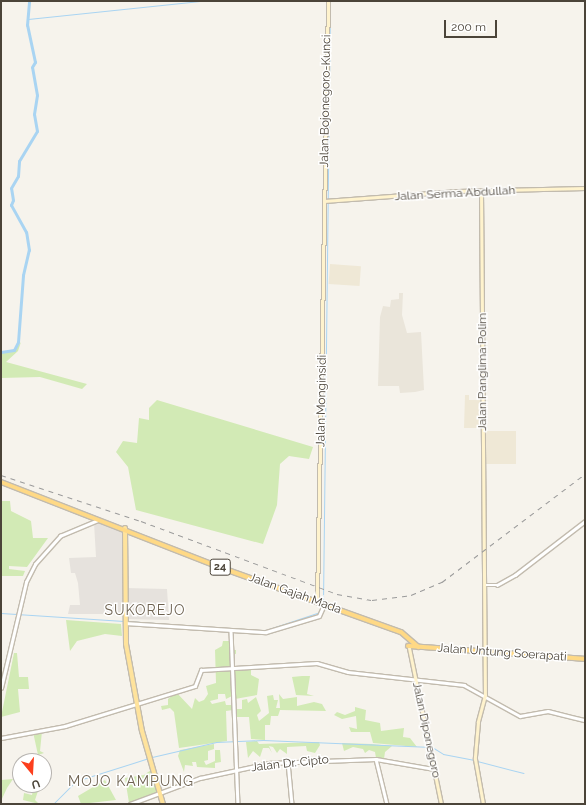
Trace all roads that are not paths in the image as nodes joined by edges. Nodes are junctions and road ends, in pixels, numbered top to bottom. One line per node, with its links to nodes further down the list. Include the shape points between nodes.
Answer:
1 (328, 1): 4 (main road, Jalan Bojonegoro-Kunci)
2 (585, 188): 3 (main road, Jalan Serma Abdullah)
3 (482, 191): 4 (main road, Jalan Serma Abdullah); 9 (main road, Jalan Panglima Polim)
4 (326, 201): 10 (main road, Jalan Monginsidi)
5 (1, 482): 6 (highway, 24)
6 (101, 519): 8 (highway, 24); 18 (street, via 70,530 44,550 26,582)
7 (585, 521): 9 (street, via 515,575 497,585)
8 (126, 528): 10 (highway, Jalan Gajah Mada / 24, via 222,568); 11 (main road)
9 (484, 585): 14 (main road)
10 (322, 602): 12 (street, via 319,616 266,632); 13 (highway, Jalan Gajah Mada / 24, via 398,632)
11 (125, 621): 12 (street); 20 (main road)
12 (231, 630): 16 (street)
13 (410, 646): 14 (highway, Jalan Untung Soerapati); 17 (main road, Jalan Diponegoro)
14 (484, 652): 15 (highway, Jalan Untung Soerapati); 19 (main road)
15 (585, 659)
16 (231, 669): 17 (street, via 317,663 340,671); 20 (street, via 201,670 198,685); 26 (street)
17 (416, 680): 19 (street, via 464,685); 25 (main road, Jalan Diponegoro)
18 (1, 688)
19 (485, 694): 21 (street, via 520,716 548,711); 34 (main road, via 478,722 475,760)
20 (136, 704): 22 (street, via 65,726); 27 (main road)
21 (585, 720)
22 (1, 738)
23 (376, 759): 24 (street, Jalan Dr. Cipto); 25 (street, Jalan Dr. Cipto); 32 (street)
24 (288, 762): 26 (street, Jalan Dr. Cipto); 31 (street)
25 (434, 769): 33 (main road, Jalan Diponegoro)
26 (236, 770): 27 (street, Jalan Dr. Cipto, via 200,778); 30 (street)
27 (160, 793): 28 (street, Jalan Dr. Cipto); 29 (main road)
28 (130, 804)
29 (163, 804)
30 (238, 804)
31 (292, 804)
32 (387, 804)
33 (441, 804)
34 (483, 804)

